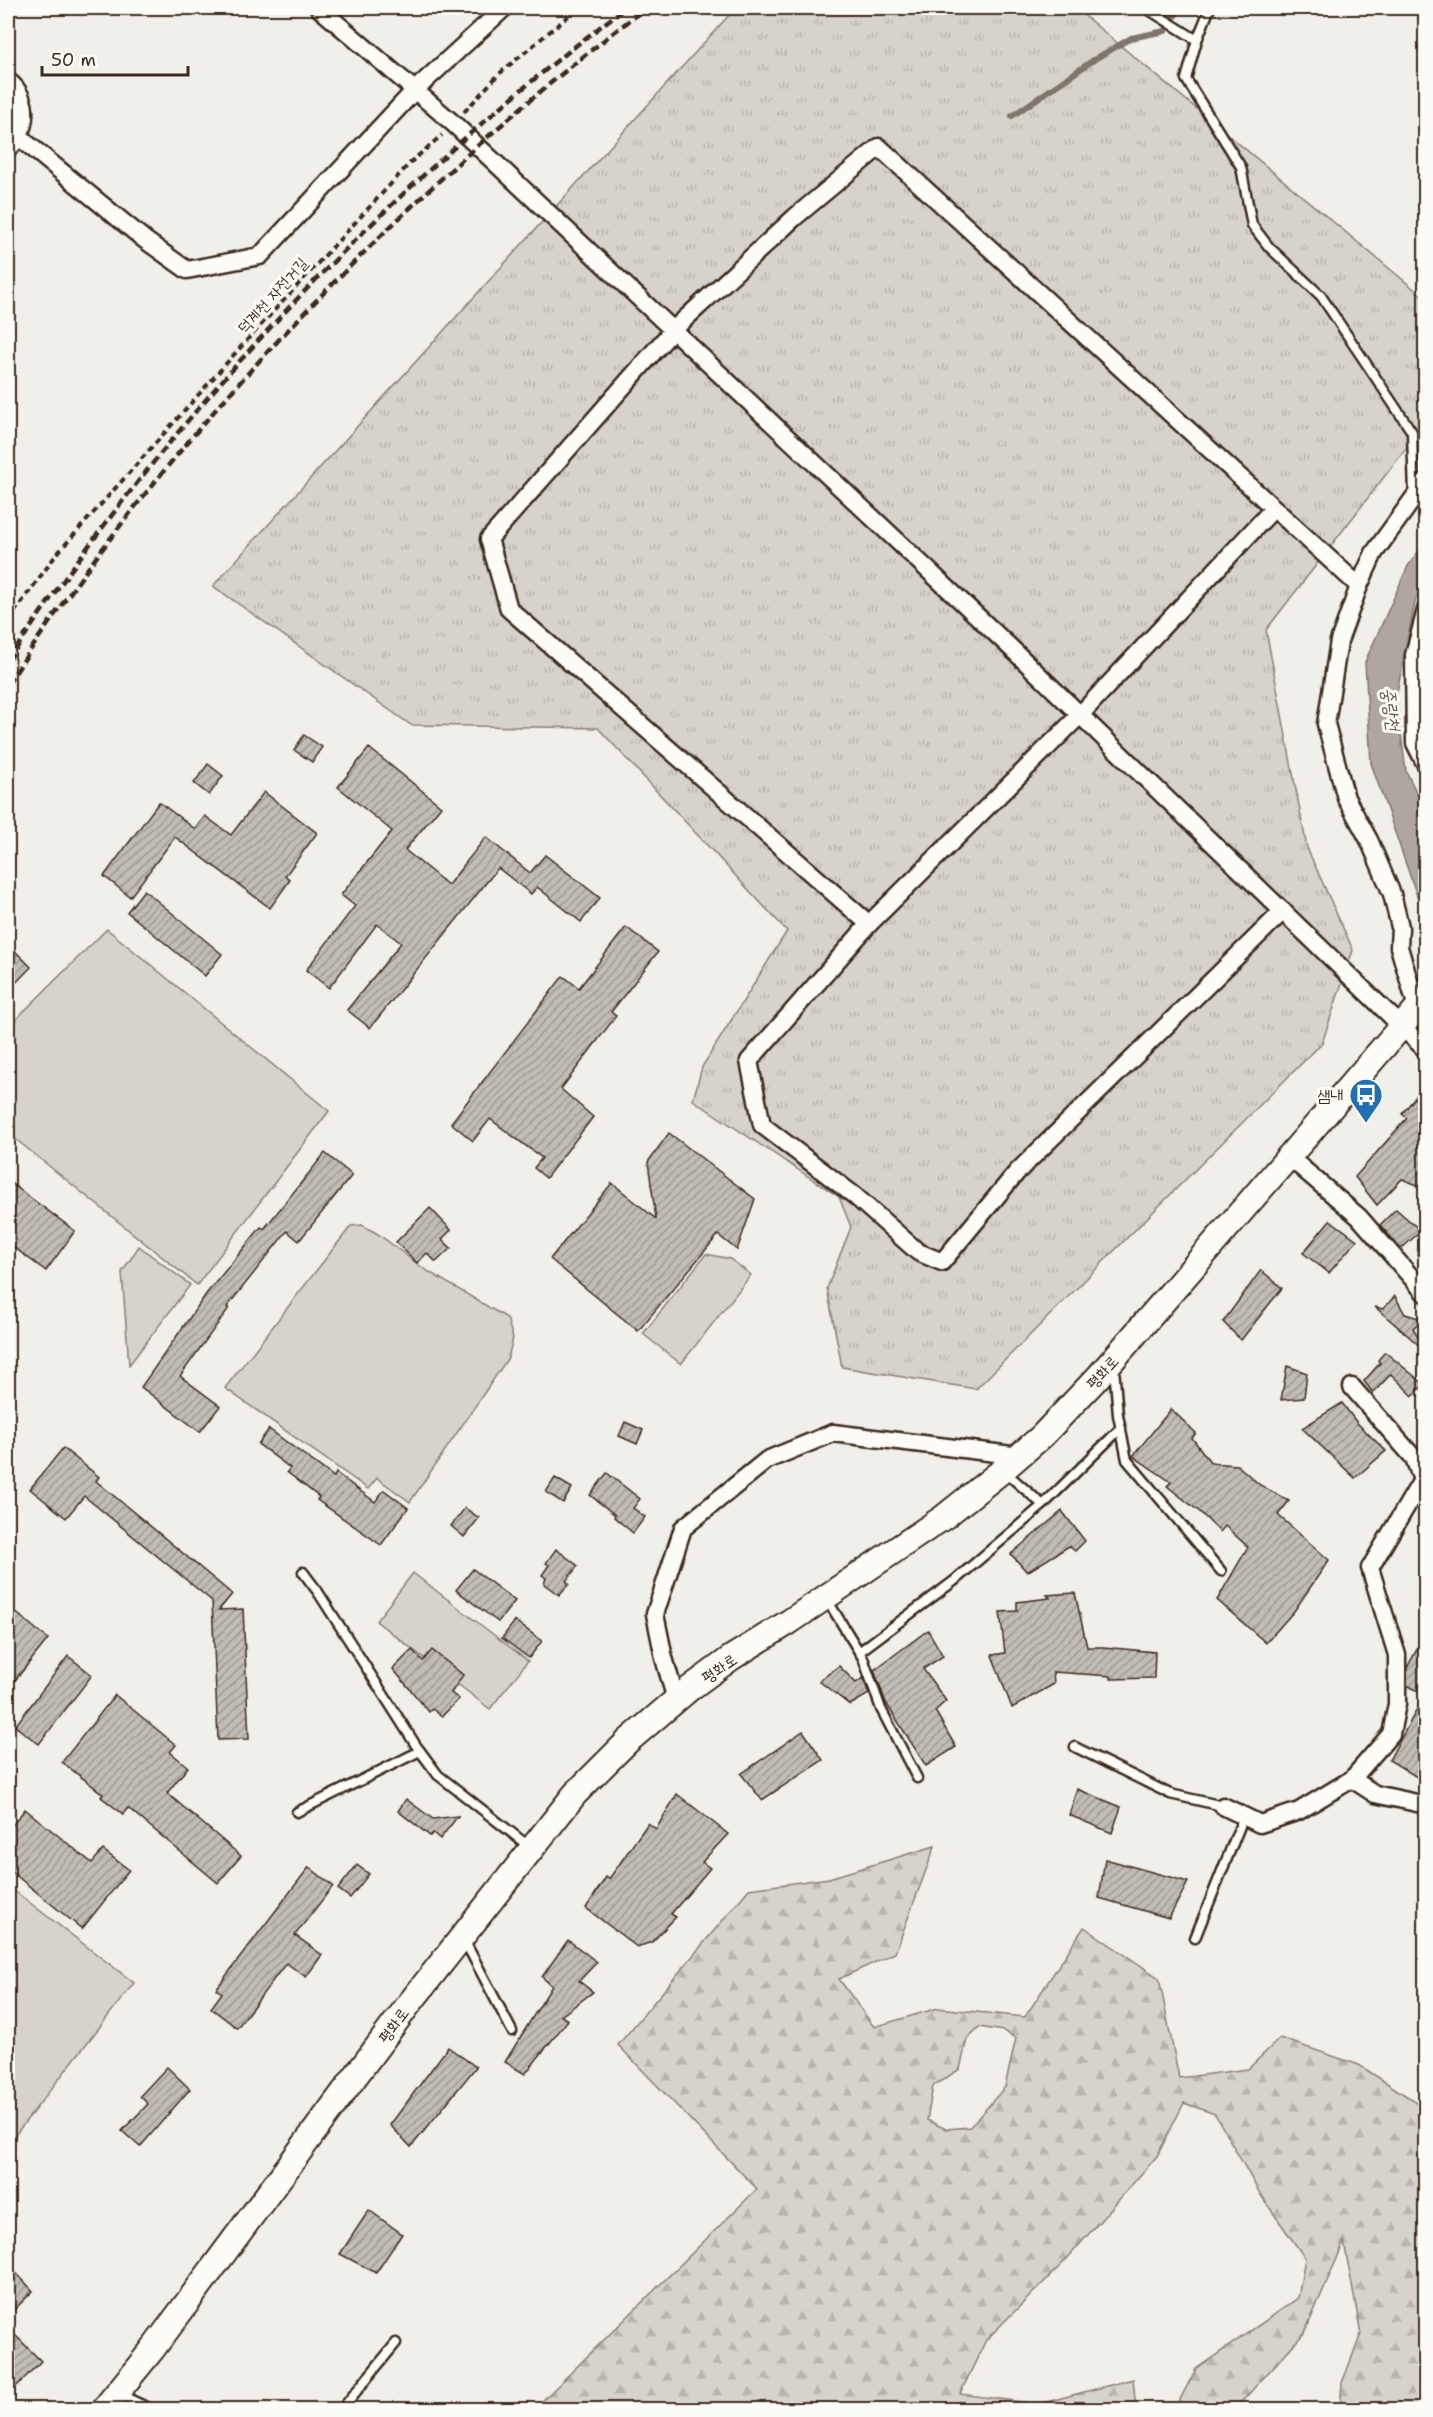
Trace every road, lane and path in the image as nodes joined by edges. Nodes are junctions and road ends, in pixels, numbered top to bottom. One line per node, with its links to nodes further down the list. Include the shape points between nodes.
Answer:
1 (319, 8): 8 (street)
2 (504, 8): 8 (street)
3 (578, 8): 9 (path, 덕계천 자전거길, via 499,74)
4 (1146, 8): 6 (lane)
5 (1210, 8): 6 (lane)
6 (1197, 40): 13 (lane, via 1186,79 1241,167 1252,225 1269,247 1321,296 1412,432)
7 (8, 81): 10 (street, via 20,95 24,109 24,123)
8 (415, 90): 9 (street); 10 (street, via 260,256 188,270)
9 (454, 124): 11 (street); 17 (path, 덕계천 자전거길, via 411,162 248,339 56,555)
10 (13, 143)
11 (674, 330): 14 (street, via 795,217 879,147); 18 (street); 21 (street, via 489,539 509,609)
12 (1425, 481): 13 (street)
13 (1414, 497): 15 (street, via 1374,553)
14 (1274, 508): 15 (street); 18 (street)
15 (1359, 586): 22 (street, via 1338,641 1326,724 1346,798 1392,894 1400,927 1399,947)
16 (1425, 610): 19 (street, via 1414,655 1415,743)
17 (8, 621)
18 (1080, 715): 20 (street); 21 (street)
19 (1425, 765)
20 (1283, 910): 21 (street, via 1017,1172 942,1262 918,1252 855,1196 762,1125 749,1061); 22 (street)
21 (869, 924)
22 (1415, 1010): 23 (street); 24 (main road, 평화로)
23 (1425, 1050)
24 (1288, 1156): 25 (street, via 1359,1217); 26 (main road, 평화로)
25 (1425, 1294)
26 (1114, 1360): 28 (lane); 29 (main road, 평화로)
27 (1352, 1387): 39 (street, via 1414,1458 1422,1480 1370,1568 1397,1654 1397,1704 1390,1734)
28 (1121, 1428): 30 (lane); 31 (lane, via 1127,1460)
29 (1011, 1463): 30 (lane); 33 (main road, 평화로, via 944,1517); 35 (street, via 833,1433 767,1460 683,1528 656,1614)
30 (1043, 1506): 34 (lane, via 954,1581)
31 (1221, 1571)
32 (303, 1572): 37 (lane)
33 (826, 1597): 34 (lane); 35 (main road, 평화로)
34 (859, 1652): 38 (lane, via 881,1709)
35 (676, 1700): 44 (main road, 평화로, via 575,1794)
36 (1075, 1747): 41 (lane, via 1170,1794)
37 (420, 1751): 42 (lane); 44 (lane, via 438,1775)
38 (917, 1778)
39 (1352, 1779): 40 (street, via 1375,1794); 43 (street, via 1299,1812 1260,1824)
40 (1425, 1805)
41 (1223, 1806): 43 (street)
42 (297, 1812)
43 (1244, 1816): 46 (lane)
44 (531, 1849): 45 (main road, 평화로)
45 (462, 1936): 47 (lane); 49 (main road, 평화로)
46 (1195, 1938)
47 (512, 2031)
48 (396, 2343): 51 (lane)
49 (113, 2402): 50 (lane)
50 (153, 2409)
51 (341, 2409)

